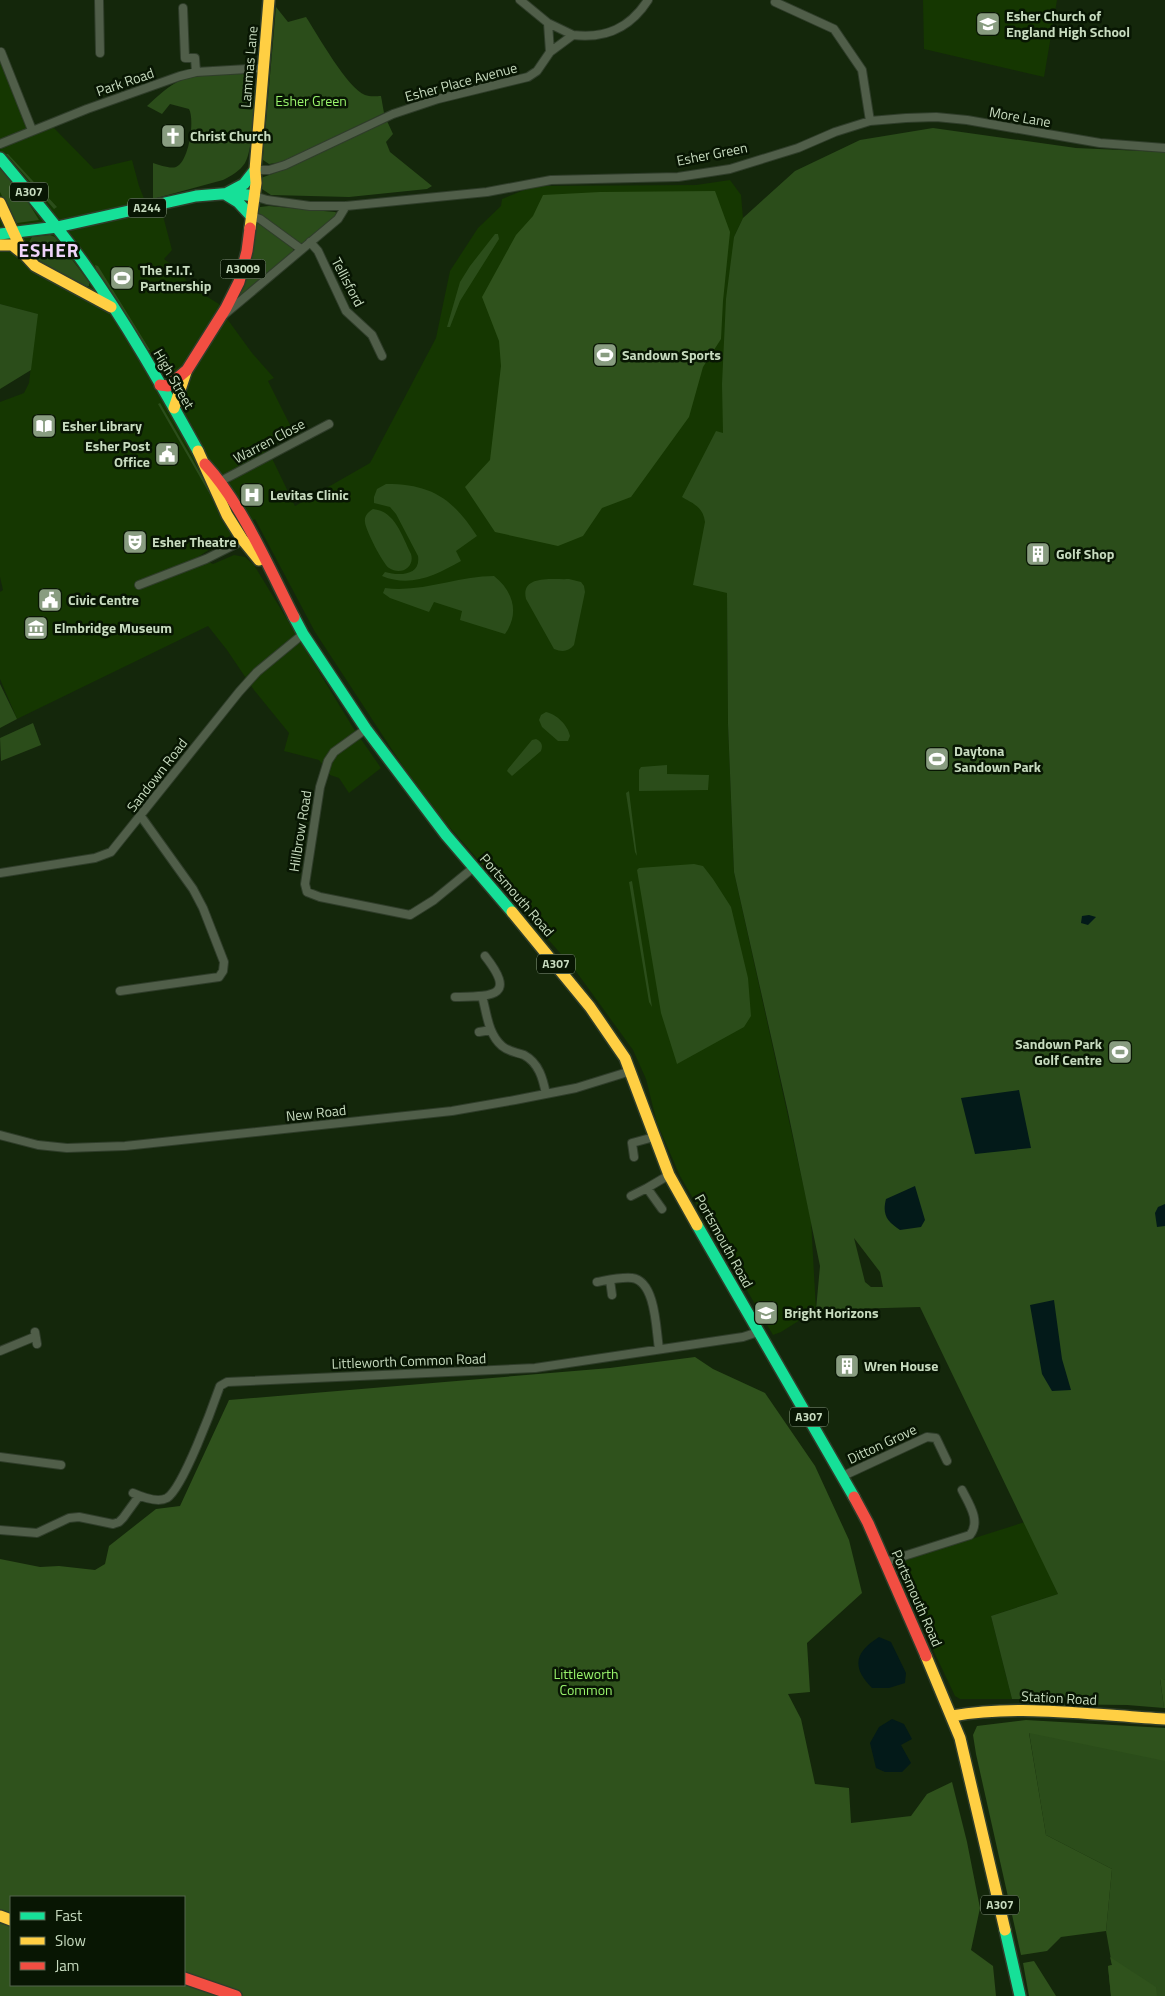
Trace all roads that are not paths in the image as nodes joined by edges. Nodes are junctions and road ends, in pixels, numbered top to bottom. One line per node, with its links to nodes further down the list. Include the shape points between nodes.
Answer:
1 (99, 0): 11 (street)
2 (269, 0): 12 (main road, Lammas Lane)
3 (520, 0): 7 (street)
4 (648, 0): 8 (street, via 620,28 604,35)
5 (775, 2): 14 (street, via 834,30 862,70)
6 (183, 8): 13 (street, via 185,58 195,58)
7 (548, 24): 8 (street); 10 (street)
8 (573, 36): 10 (street, Esher Place Avenue)
9 (1, 52): 15 (street)
10 (550, 52): 19 (street, Esher Place Avenue, via 537,71 528,77 392,114 285,165)
11 (100, 54)
12 (264, 68): 13 (street, Park Road); 19 (main road, Lammas Lane)
13 (196, 72): 15 (street, Park Road)
14 (870, 122): 17 (street, More Lane, via 944,118 1100,143); 23 (street, Esher Green, via 834,132 798,148 704,174 551,180 487,192)
15 (32, 130): 16 (street, Park Road)
16 (0, 144)
17 (1165, 148)
18 (0, 158): 25 (main road, High Street / A307)
19 (255, 170): 20 (main road, A244, via 244,184); 21 (main road, Lammas Lane)
20 (225, 194): 21 (main road, A244); 24 (main road); 25 (main road, A244, via 191,197)
21 (254, 196): 23 (street, Esher Green, via 310,206); 24 (main road, A3009)
22 (0, 204): 26 (main road, High Street / A307)
23 (346, 206): 28 (street, via 338,218)
24 (251, 216): 30 (street); 33 (main road, A3009, via 241,274)
25 (57, 227): 26 (main road, A244); 32 (main road, High Street / A307)
26 (14, 233): 27 (main road, A244); 31 (main road, High Street / A307)
27 (0, 234)
28 (310, 242): 30 (street); 34 (street, Tellisford, via 346,311 372,335)
29 (0, 246): 31 (main road, via 12,245)
30 (301, 249): 33 (street)
31 (22, 253): 32 (main road, High Street / A307, via 41,271)
32 (115, 310): 36 (main road, High Street / A307)
33 (220, 318): 35 (main road, A3009)
34 (382, 356)
35 (187, 370): 36 (main road, A3009, via 168,386); 37 (main road, A3009)
36 (160, 385): 37 (main road, High Street / A307)
37 (174, 408): 39 (main road, High Street / A307)
38 (328, 424): 40 (street, Warren Close)
39 (205, 464): 40 (main road, High Street / A307); 41 (main road, High Street / A307, via 220,500)
40 (220, 481): 41 (main road, High Street / A307)
41 (248, 537): 42 (street, via 206,559); 43 (main road, Portsmouth Road / A307)
42 (139, 585)
43 (303, 634): 44 (main road, Portsmouth Road / A307); 45 (street, Sandown Road, via 239,692)
44 (366, 729): 46 (main road, Portsmouth Road / A307); 46 (street, Hillbrow Road, via 334,752 328,761 320,787 305,884 307,892 410,915)
45 (140, 815): 47 (street, Sandown Road, via 111,852 104,856); 49 (street, via 196,896 224,962 224,971 218,976)
46 (473, 868): 54 (main road, Portsmouth Road / A307, via 590,1007)
47 (0, 873)
48 (485, 956): 50 (street, via 501,985 498,991)
49 (120, 991)
50 (482, 996): 51 (street); 52 (street)
51 (455, 997)
52 (491, 1030): 53 (street); 55 (street, via 503,1047 531,1060 538,1069)
53 (479, 1032)
54 (631, 1070): 55 (street, New Road, via 591,1084); 57 (main road, Portsmouth Road / A307)
55 (546, 1094): 56 (street, New Road, via 442,1112 105,1148 38,1146)
56 (0, 1135)
57 (654, 1137): 58 (street, via 632,1143); 59 (main road, Portsmouth Road / A307)
58 (634, 1156)
59 (669, 1175): 60 (street); 66 (main road, Portsmouth Road / A307)
60 (647, 1188): 61 (street); 62 (street)
61 (631, 1196)
62 (662, 1209)
63 (610, 1280): 64 (street); 65 (street); 68 (street, via 634,1278 649,1291)
64 (597, 1282)
65 (612, 1295)
66 (758, 1332): 68 (street, Littleworth Common Road); 73 (main road, Portsmouth Road / A307)
67 (35, 1338): 69 (street)
68 (659, 1349): 75 (street, Littleworth Common Road, via 536,1368 227,1382 220,1386 175,1491 166,1499 154,1500 136,1495 124,1518 113,1524 80,1517 69,1518 37,1533)
69 (0, 1351)
70 (0, 1457): 72 (street)
71 (947, 1461): 73 (street, Ditton Grove, via 936,1438 927,1437)
72 (61, 1465)
73 (843, 1476): 76 (main road, Portsmouth Road / A307)
74 (962, 1490): 76 (street, via 976,1523 970,1535)
75 (0, 1530)
76 (885, 1562): 77 (main road, Portsmouth Road / A307)
77 (952, 1716): 78 (main road, Station Road, via 1018,1710); 81 (main road, Portsmouth Road / A307, via 980,1815)
78 (1165, 1720)
79 (185, 1978): 80 (main road)
80 (236, 1996)
81 (1020, 1996)

